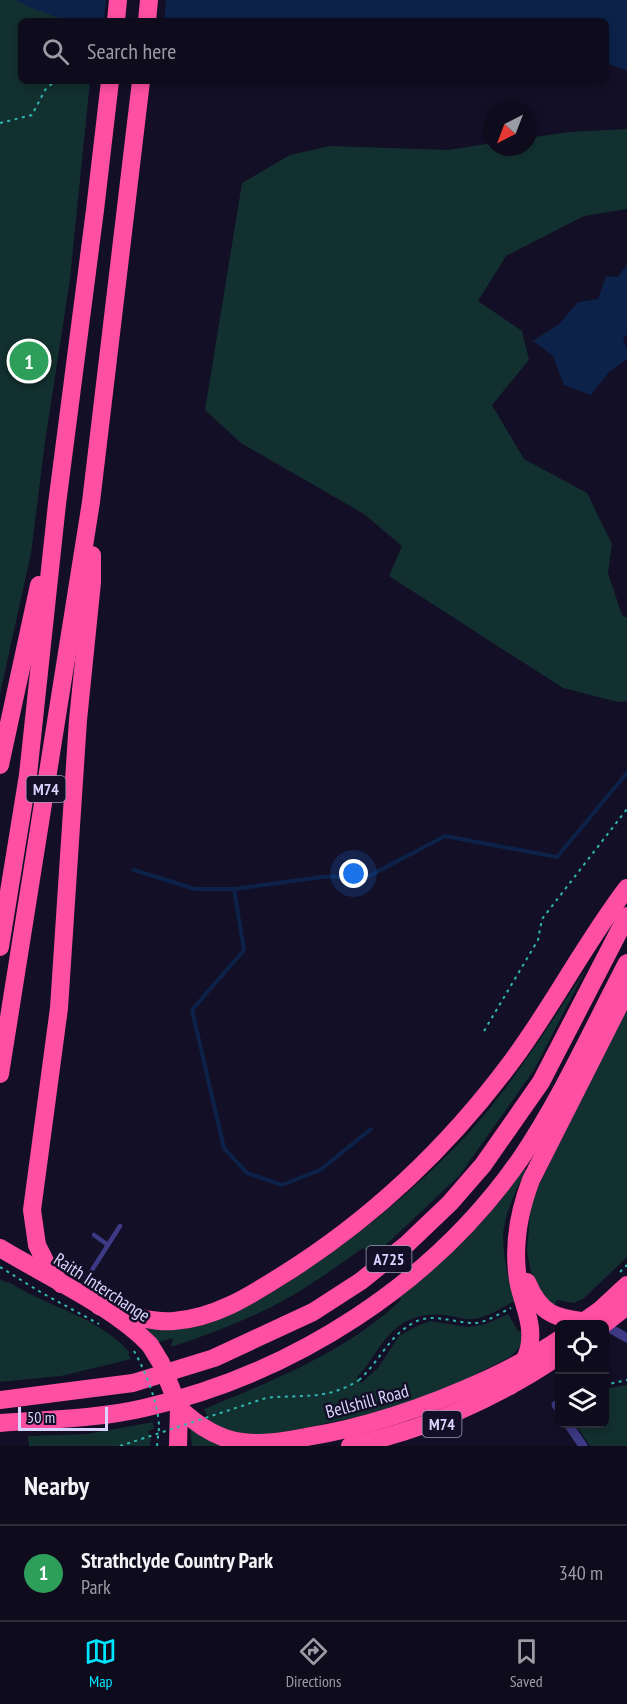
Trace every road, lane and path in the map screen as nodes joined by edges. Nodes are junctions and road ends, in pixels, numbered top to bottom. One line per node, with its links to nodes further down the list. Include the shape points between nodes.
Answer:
1 (118, 0): 3 (highway)
2 (149, 0): 4 (highway)
3 (116, 18)
4 (147, 18)
5 (52, 84): 8 (path, via 32,115)
6 (110, 84): 10 (highway, M74)
7 (141, 84): 9 (highway, M74)
8 (0, 123)
9 (91, 502): 19 (highway, M74); 28 (highway, via 92,582 78,720 59,1008 32,1210 37,1245)
10 (57, 504): 11 (highway); 15 (highway, M74, via 28,775)
11 (0, 765)
12 (627, 809): 18 (path, via 542,919 538,940)
13 (627, 888): 30 (highway, A725, via 493,1087 447,1141 377,1205 290,1270 206,1316 161,1321)
14 (627, 916): 47 (highway, A725, via 541,1082 483,1166 407,1244 361,1281 313,1312 206,1361 134,1383)
15 (0, 947)
16 (627, 963): 49 (highway, A725, via 521,1158 471,1220 400,1285 290,1355 211,1389 113,1414)
17 (627, 990): 24 (highway, via 531,1180 520,1211)
18 (484, 1031)
19 (0, 1074)
20 (120, 1226): 22 (lane)
21 (94, 1235): 22 (lane)
22 (108, 1245): 29 (lane)
23 (0, 1248): 28 (highway, Raith Interchange / A725)
24 (517, 1264): 33 (highway, via 537,1302 556,1316); 42 (highway, via 531,1327)
25 (627, 1265): 27 (path)
26 (0, 1267): 36 (path)
27 (622, 1280): 34 (highway)
28 (61, 1284): 29 (highway, Raith Interchange / A725)
29 (77, 1293): 30 (highway, Raith Interchange / A725)
30 (99, 1306): 40 (highway, Raith Interchange / A725, via 142,1337)
31 (627, 1306): 35 (highway)
32 (512, 1307): 51 (path, bridge, via 479,1323 418,1320 394,1336 376,1364 359,1380 340,1390 311,1397 266,1398)
33 (576, 1320)
34 (597, 1320)
35 (602, 1320)
36 (100, 1325)
37 (609, 1330): 38 (street)
38 (627, 1338)
39 (555, 1342): 42 (highway, Bellshill Road)
40 (142, 1348): 48 (highway, Raith Interchange / A725, bridge, via 161,1363); 52 (path, bridge, via 139,1360 159,1415)
41 (555, 1358): 45 (highway, Bellshill Road)
42 (524, 1362): 45 (highway); 48 (highway, Bellshill Road, via 375,1423 262,1444 210,1432)
43 (627, 1380): 44 (path)
44 (609, 1384)
45 (510, 1386): 46 (highway, Bellshill Road)
46 (489, 1396): 54 (highway, Bellshill Road, via 447,1416); 55 (highway, M74, via 452,1420)
47 (0, 1400)
48 (182, 1416): 53 (highway, Raith Interchange / A725)
49 (0, 1423)
50 (571, 1428): 56 (street)
51 (120, 1446)
52 (157, 1446)
53 (178, 1446)
54 (350, 1446)
55 (392, 1446)
56 (583, 1446)

